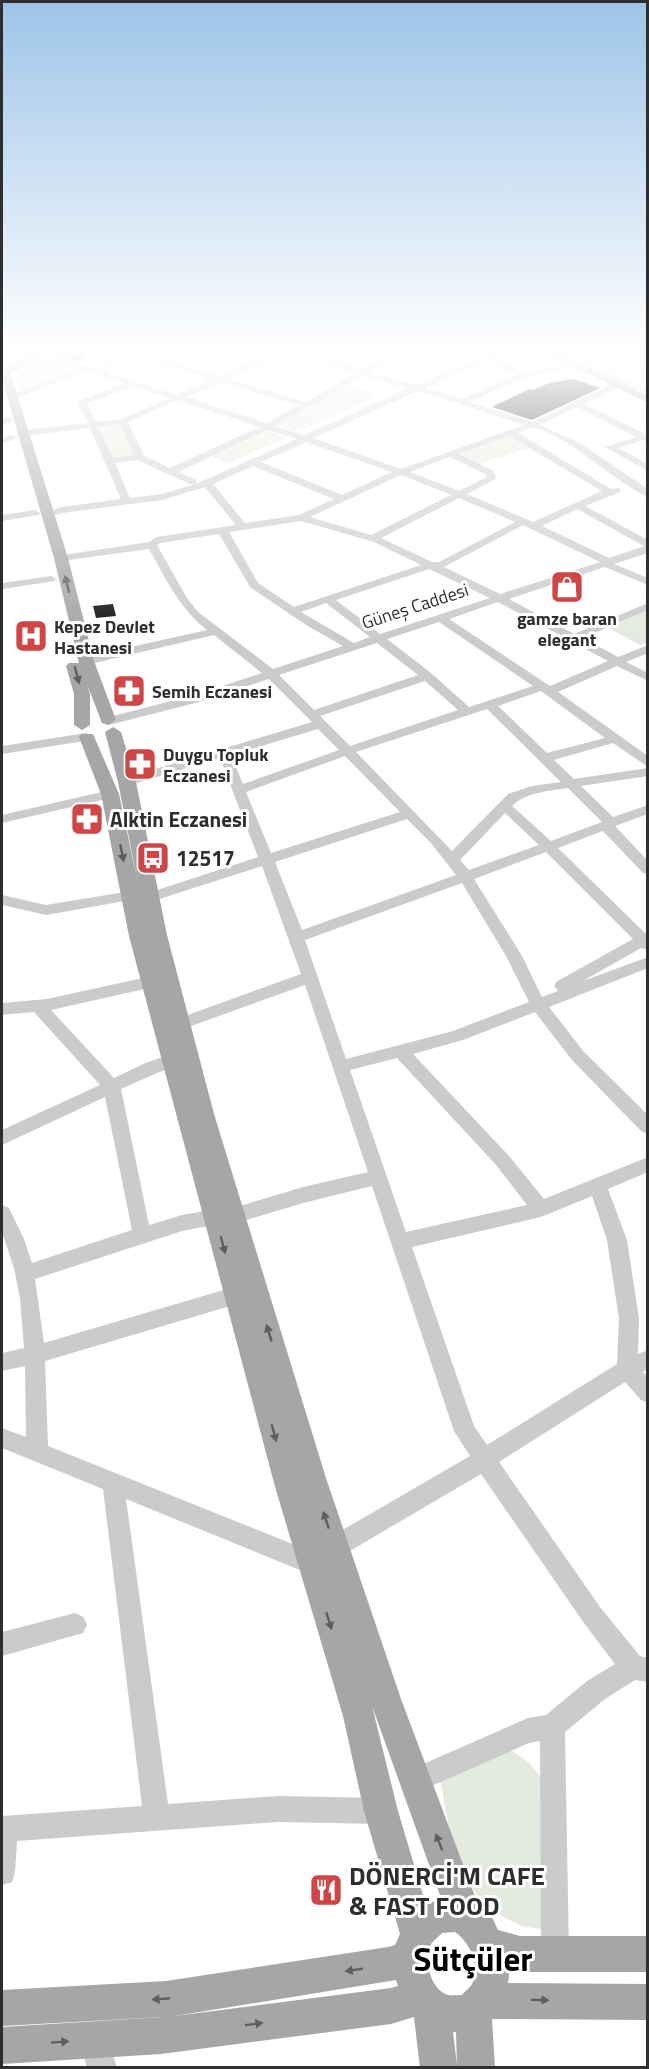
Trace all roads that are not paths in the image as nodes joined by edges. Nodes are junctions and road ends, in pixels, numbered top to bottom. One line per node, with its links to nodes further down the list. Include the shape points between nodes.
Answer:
1 (17, 447): 32 (main road)
2 (104, 447): 17 (street)
3 (134, 447): 15 (street)
4 (226, 447): 16 (street)
5 (279, 447): 23 (street)
6 (284, 447): 19 (street)
7 (327, 447): 22 (street)
8 (472, 447): 14 (street)
9 (538, 447): 26 (street)
10 (578, 447): 13 (street)
11 (586, 447): 13 (street)
12 (611, 447): 20 (street)
13 (581, 448): 25 (street)
14 (451, 454): 22 (street); 28 (street, via 486,470 492,477)
15 (139, 457): 17 (street); 21 (street)
16 (204, 457): 18 (street); 21 (street)
17 (110, 461): 29 (street)
18 (215, 461)
19 (252, 462): 24 (street); 30 (street)
20 (648, 468)
21 (172, 471): 23 (street)
22 (400, 472): 28 (street); 30 (street)
23 (193, 482): 29 (street)
24 (207, 483): 32 (street, via 170,496); 36 (street)
25 (635, 485): 26 (street); 27 (street)
26 (610, 492): 31 (street)
27 (648, 494)
28 (457, 495): 35 (street); 38 (street)
29 (125, 498): 32 (street)
30 (342, 499): 34 (street)
31 (577, 505): 35 (street); 39 (street)
32 (42, 511): 33 (street); 42 (main road); 47 (main road)
33 (2, 518)
34 (302, 518): 36 (street); 38 (street)
35 (527, 524): 43 (street); 44 (street, via 441,564)
36 (242, 526): 37 (street)
37 (223, 531): 40 (street, via 157,540); 51 (street, via 254,585)
38 (372, 538): 44 (street)
39 (648, 544)
40 (153, 546): 42 (street); 53 (street, via 182,599)
41 (648, 549): 43 (street, Güneş Caddesi)
42 (61, 558): 58 (main road, one-way to 42)
43 (607, 562): 45 (street); 48 (street, Güneş Caddesi)
44 (430, 565): 48 (street); 49 (street)
45 (648, 582)
46 (2, 586): 47 (street)
47 (54, 591): 70 (main road, one-way to 70, via 82,694)
48 (499, 598): 52 (street, Güneş Caddesi); 55 (street)
49 (328, 599): 51 (street); 54 (street)
50 (648, 606): 55 (street)
51 (292, 611): 56 (street)
52 (440, 617): 54 (street, Güneş Caddesi); 64 (street)
53 (217, 631): 58 (street); 61 (street)
54 (378, 638): 56 (street, Güneş Caddesi); 62 (street)
55 (574, 638): 59 (street)
56 (351, 646): 61 (street, Güneş Caddesi)
57 (648, 648): 59 (street)
58 (86, 662): 69 (main road)
59 (617, 662): 60 (street); 64 (street)
60 (630, 668): 63 (street); 65 (street)
61 (270, 673): 68 (street); 69 (street, Güneş Caddesi, via 152,717)
62 (427, 676): 67 (street); 68 (street)
63 (648, 678)
64 (545, 689): 65 (street); 66 (street)
65 (560, 699): 71 (street)
66 (490, 705): 67 (street); 75 (street)
67 (468, 713): 73 (street)
68 (316, 720): 73 (street); 74 (street)
69 (111, 726): 70 (main road, via 104,737); 79 (main road)
70 (84, 731): 72 (street); 79 (main road)
71 (615, 739): 75 (street); 76 (street)
72 (2, 750)
73 (347, 751): 80 (street); 83 (street)
74 (224, 753): 79 (street); 80 (street)
75 (545, 758): 78 (street)
76 (648, 763)
77 (648, 772): 78 (street)
78 (570, 783): 81 (street, via 532,790); 85 (street)
79 (119, 788): 84 (street); 91 (main road)
80 (239, 790): 88 (street)
81 (504, 806): 86 (street); 87 (street)
82 (646, 811): 85 (street)
83 (410, 813): 87 (street); 88 (street)
84 (2, 819)
85 (609, 824): 86 (street); 89 (street)
86 (547, 847): 90 (street); 94 (street)
87 (452, 859): 90 (street)
88 (268, 860): 91 (street); 93 (street)
89 (648, 870)
90 (466, 877): 93 (street); 98 (street)
91 (141, 896): 92 (street, via 52,910); 97 (main road); 101 (main road, via 157,935)
92 (2, 900)
93 (297, 937): 96 (street)
94 (646, 941): 98 (street, via 564,985)
95 (648, 962): 98 (street)
96 (310, 977): 101 (street); 104 (street)
97 (152, 982): 99 (street); 103 (main road)
98 (544, 1002): 102 (street, via 457,1036); 106 (street, via 578,1056)
99 (38, 1006): 100 (street); 105 (street)
100 (5, 1011)
101 (180, 1024): 113 (main road)
102 (400, 1051): 104 (street); 111 (street)
103 (174, 1061): 105 (street); 113 (main road)
104 (342, 1066): 109 (street)
105 (112, 1087): 107 (street); 114 (street)
106 (648, 1127)
107 (2, 1138)
108 (648, 1164): 110 (street)
109 (378, 1177): 113 (street); 115 (street)
110 (598, 1187): 111 (street); 121 (street, via 617,1240 629,1319)
111 (541, 1209): 115 (street)
112 (2, 1214): 116 (street, via 15,1235)
113 (225, 1217): 114 (street, via 182,1223); 117 (main road, one-way to 117); 127 (main road, one-way to 113)
114 (141, 1236): 116 (street)
115 (401, 1241): 125 (street, via 465,1431)
116 (24, 1274): 118 (street, via 31,1300)
117 (237, 1295): 118 (street); 128 (main road, one-way to 128)
118 (33, 1355): 120 (street); 124 (street)
119 (648, 1359): 121 (street)
120 (2, 1362)
121 (627, 1368): 122 (street); 125 (street)
122 (648, 1393)
123 (2, 1438): 124 (street)
124 (37, 1452): 126 (street)
125 (485, 1460): 127 (street); 131 (street, via 592,1615)
126 (113, 1482): 128 (street); 135 (street)
127 (335, 1547): 133 (main road)
128 (312, 1563): 134 (main road, one-way to 134, via 358,1716)
129 (75, 1625): 130 (street)
130 (2, 1644)
131 (640, 1669): 132 (street, via 596,1690)
132 (552, 1726): 133 (street, via 528,1731); 142 (street)
133 (416, 1780): 138 (main road, one-way to 133)
134 (381, 1811): 135 (street, via 278,1809); 140 (main road)
135 (157, 1818): 136 (street)
136 (3, 1829): 137 (street)
137 (2, 1872)
138 (465, 1917): 139 (main road); 140 (main road, via 434,1917)
139 (488, 1944): 142 (main road, via 520,1954); 145 (main road, via 493,1968 488,1991)
140 (414, 1946): 143 (main road, via 416,1985); 146 (main road, one-way to 146, via 387,1965 166,1999)
141 (648, 1954): 142 (main road)
142 (555, 1955)
143 (427, 2002): 145 (main road, via 453,2015); 148 (main road, one-way to 143, via 161,2036); 149 (main road)
144 (648, 2002): 145 (main road, one-way to 144)
145 (478, 2005): 150 (main road)
146 (2, 2008)
147 (2, 2046): 148 (main road, one-way to 148)
148 (98, 2054)
149 (439, 2067)
150 (476, 2067)

